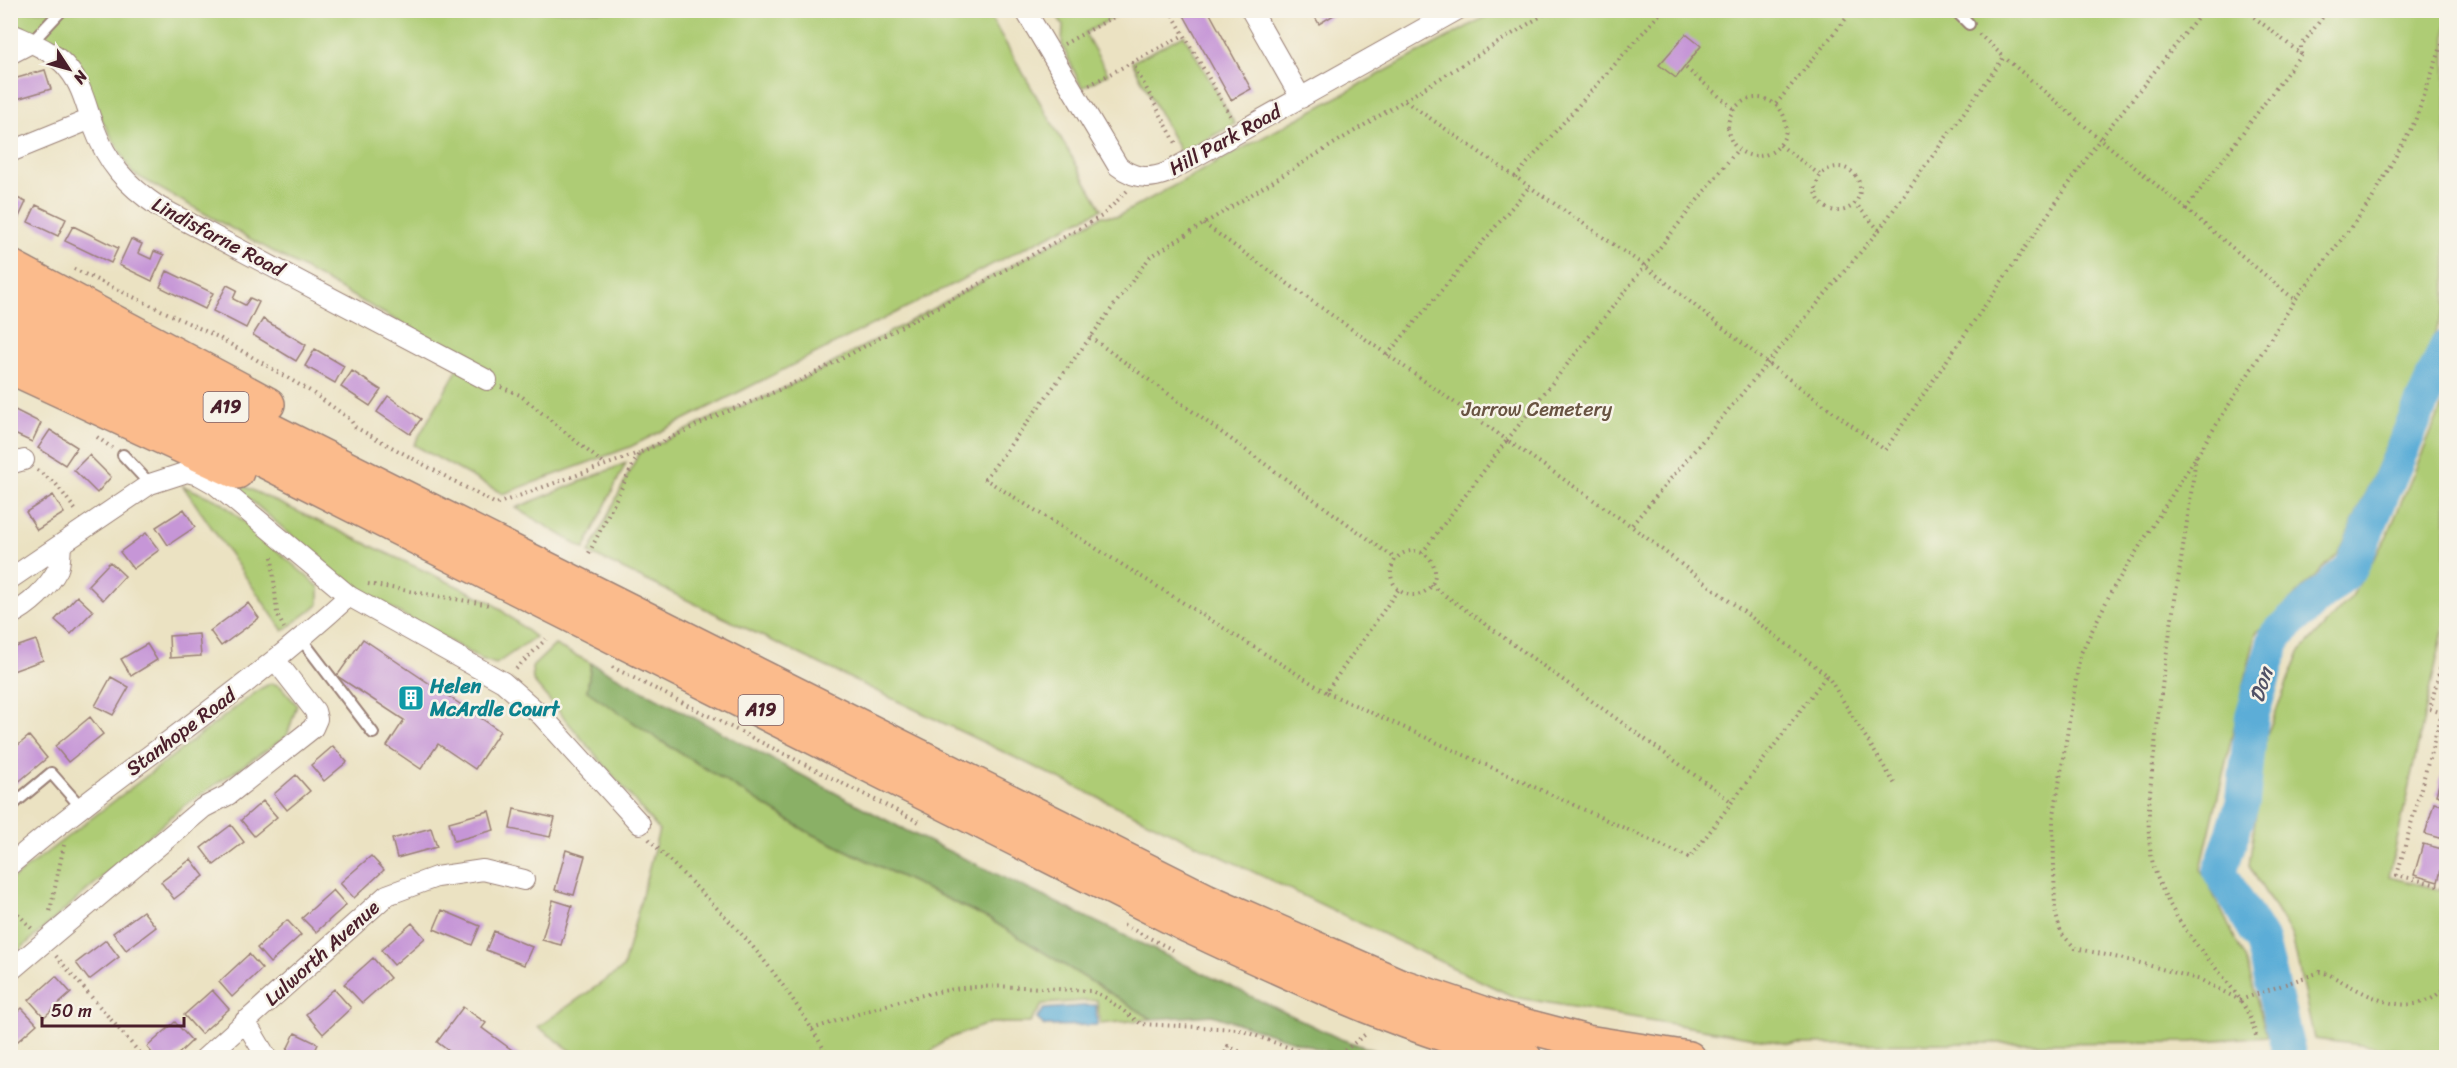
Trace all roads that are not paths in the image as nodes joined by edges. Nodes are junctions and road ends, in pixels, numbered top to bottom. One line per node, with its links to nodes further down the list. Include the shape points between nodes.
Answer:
1 (62, 10): 8 (lane)
2 (1025, 10): 10 (street, Hill Park Road, via 1118,166 1127,173 1153,178)
3 (1251, 10): 10 (street)
4 (1955, 10): 6 (lane)
5 (1453, 11): 10 (street, Hill Park Road)
6 (1969, 24)
7 (10, 33): 8 (street, Lindisfarne Road)
8 (31, 43): 9 (street); 11 (street, Lindisfarne Road, via 57,57 69,69)
9 (10, 54)
10 (1301, 98)
11 (91, 119): 12 (street); 17 (street, Lindisfarne Road, via 108,158 139,194)
12 (10, 152)
13 (10, 266): 24 (highway, via 466,508)
14 (10, 299): 24 (highway, A19)
15 (10, 333): 26 (highway, A19)
16 (10, 367): 26 (highway, via 505,595)
17 (487, 380)
18 (123, 455): 19 (lane)
19 (150, 484): 20 (street); 22 (street, via 176,474 199,475 229,493)
20 (61, 545): 21 (street); 23 (street, via 58,568 40,593)
21 (10, 579)
22 (349, 596): 25 (street, Stanhope Road); 31 (street, via 503,682 542,716)
23 (10, 615)
24 (649, 619): 39 (highway, A19, via 1206,900 1399,985 1503,1020 1587,1042)
25 (299, 643): 27 (street, Stanhope Road); 28 (lane)
26 (635, 649): 38 (highway, A19, via 1291,974 1412,1024)
27 (276, 661): 30 (street, Stanhope Road); 34 (street, via 315,711 313,728 228,795 203,808)
28 (373, 733)
29 (10, 807): 30 (lane, via 51,773)
30 (76, 810): 32 (street, Stanhope Road)
31 (640, 824)
32 (10, 865)
33 (524, 880): 35 (street, Lulworth Avenue, via 483,870 436,878 387,895)
34 (10, 971)
35 (245, 1021): 36 (street, Lulworth Avenue); 37 (street)
36 (205, 1058)
37 (267, 1058)
38 (1525, 1058)
39 (1689, 1058)

